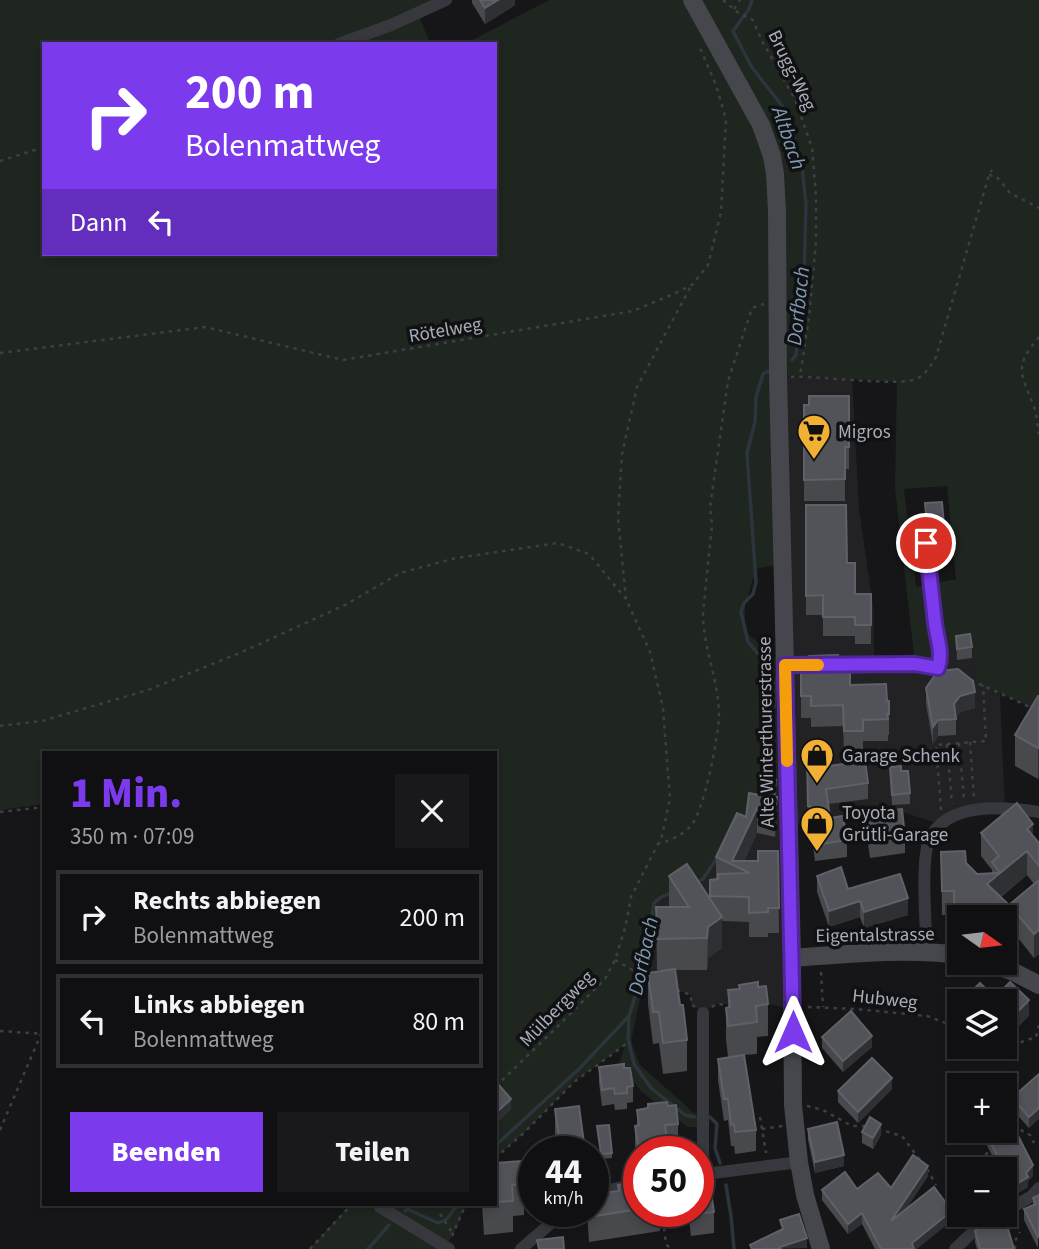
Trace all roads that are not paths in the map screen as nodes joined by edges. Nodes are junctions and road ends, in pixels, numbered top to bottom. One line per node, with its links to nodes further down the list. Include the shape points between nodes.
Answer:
1 (446, 0): 3 (street)
2 (692, 0): 5 (main road, Alte Winterthurerstrasse, via 751,103 768,141 775,174)
3 (344, 42)
4 (926, 543): 5 (street, via 940,645 938,668 915,664)
5 (785, 665): 9 (main road, Alte Winterthurerstrasse)
6 (1039, 813): 7 (street, via 960,814 940,824 929,839 925,856)
7 (927, 952): 8 (main road, Eigentalstrasse); 9 (main road, Eigentalstrasse)
8 (947, 954)
9 (792, 958): 14 (main road, Alte Winterthurerstrasse, via 793,1105)
10 (1017, 974): 11 (main road)
11 (1039, 985)
12 (703, 1013): 13 (street)
13 (701, 1136)
14 (799, 1162): 15 (street); 23 (main road, Alte Winterthurerstrasse)
15 (714, 1173)
16 (1039, 1188): 17 (street)
17 (1017, 1205)
18 (380, 1207): 21 (street)
19 (546, 1227): 22 (street)
20 (978, 1227): 24 (street)
21 (448, 1248)
22 (521, 1249)
23 (821, 1249)
24 (955, 1249)

